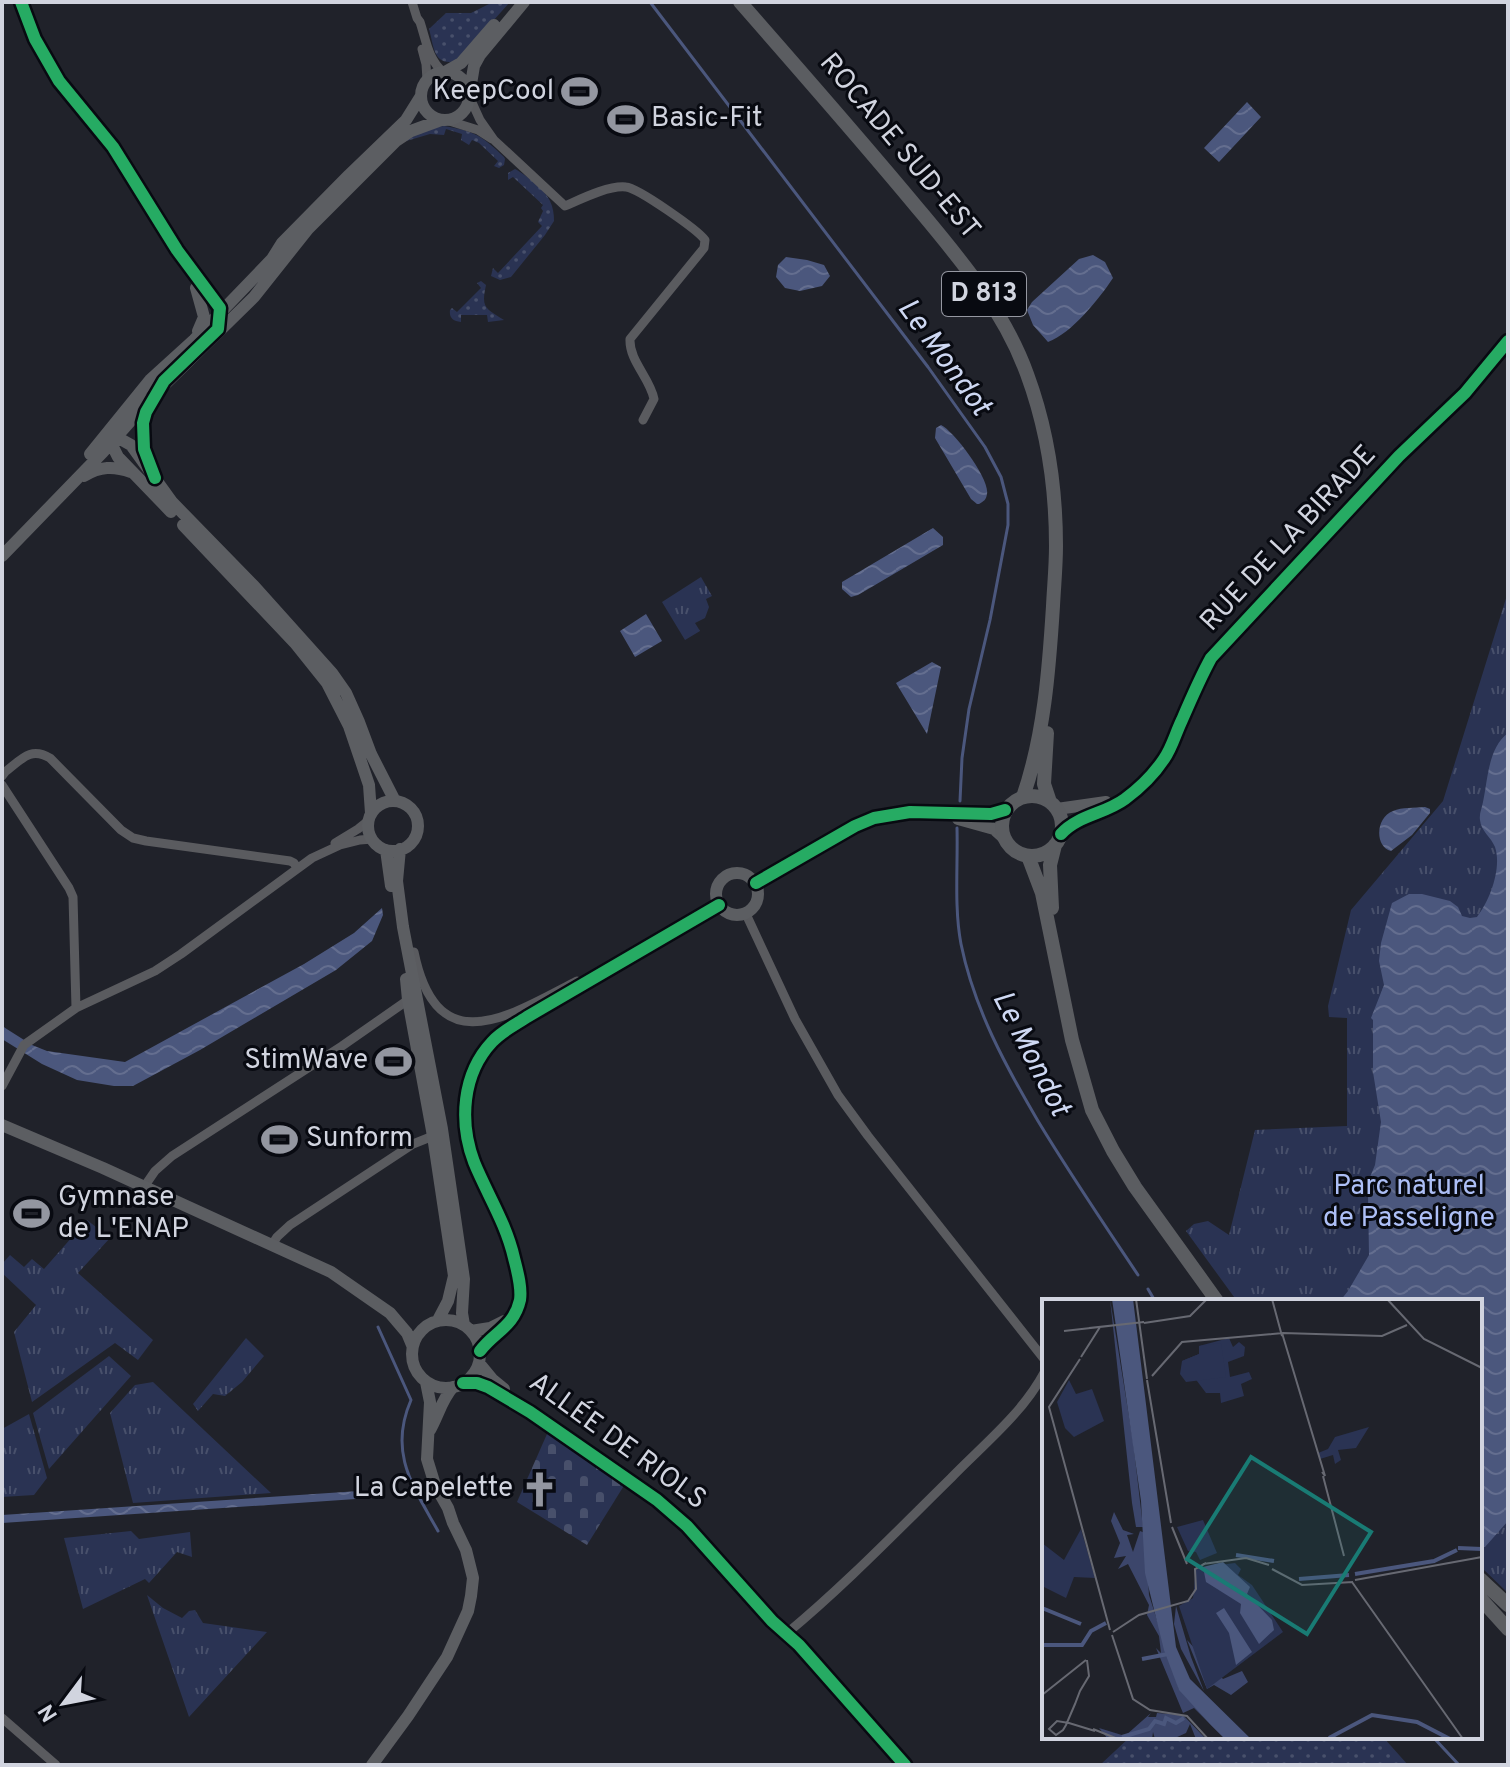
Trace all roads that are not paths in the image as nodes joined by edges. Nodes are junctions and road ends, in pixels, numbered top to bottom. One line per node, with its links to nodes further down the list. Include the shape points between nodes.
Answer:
1 (21, 2): 14 (street, via 50,68 113,147)
2 (412, 2): 6 (street)
3 (515, 2): 7 (street, via 461,63)
4 (524, 2): 9 (street, via 480,55)
5 (740, 2): 26 (main road, ROCADE SUD-EST / D 813, via 962,262 1001,319 1026,371 1052,482 1056,544)
6 (417, 18): 7 (street, via 435,65); 8 (street)
7 (444, 72): 8 (street); 9 (street, via 459,76)
8 (427, 80): 10 (street)
9 (470, 94): 11 (street, via 458,117); 12 (street)
10 (421, 96): 11 (street, via 429,114); 13 (street, via 406,120)
11 (444, 120): 12 (street); 17 (street, via 396,141 308,229 268,281)
12 (494, 140): 21 (street, via 565,206 625,186 705,240 704,248 630,339 654,399)
13 (279, 247): 16 (street, via 232,292); 17 (street)
14 (177, 250): 15 (street); 16 (street)
15 (196, 288): 17 (street, via 211,313); 19 (street, via 204,320)
16 (210, 296): 17 (street)
17 (221, 318): 19 (street); 20 (street)
18 (1508, 341): 29 (street, RUE DE LA BIRADE, via 1465,393 1390,465 1211,658 1166,757)
19 (194, 342): 22 (street, via 150,380)
20 (158, 392): 22 (street); 24 (street, via 143,423 144,449)
21 (643, 420)
22 (109, 440): 23 (street); 24 (street, via 131,445); 25 (street)
23 (133, 473): 25 (street, via 112,468 83,476); 35 (street, via 268,613 327,683 369,785)
24 (155, 478): 31 (street, via 332,673)
25 (6, 552)
26 (1049, 661): 30 (main road, ROCADE SUD-EST / D 813); 32 (main road, ROCADE SUD-EST / D 813, via 1044,784)
27 (2, 776): 43 (street, via 26,756 43,753 133,838 290,861)
28 (2, 785): 51 (street, via 73,897)
29 (1135, 790): 32 (street, RUE DE LA BIRADE, via 1101,804); 38 (street, RUE DE LA BIRADE, via 1110,808 1078,820)
30 (1023, 797): 32 (main road, via 1032,795); 34 (main road)
31 (395, 801): 35 (street, via 381,804); 39 (street, via 411,809 417,823 413,839)
32 (1054, 806): 38 (main road, via 1062,826)
33 (912, 812): 34 (street); 36 (street, via 974,823); 44 (street, via 855,826)
34 (998, 812): 36 (main road)
35 (370, 817): 37 (street); 41 (street)
36 (1004, 838): 42 (main road)
37 (372, 839): 40 (street); 41 (street)
38 (1058, 840): 42 (main road, via 1047,852); 48 (main road, via 1050,865 1050,891)
39 (400, 849): 40 (street); 47 (street, via 397,881)
40 (386, 850): 50 (street)
41 (322, 852): 43 (street)
42 (1028, 856): 48 (main road, via 1042,893)
43 (297, 868): 51 (street, via 155,971)
44 (756, 883): 45 (street, via 739,872 726,875 715,892); 46 (street, via 756,904)
45 (719, 905): 46 (street, via 728,913); 49 (street)
46 (746, 914): 63 (street, via 838,1095)
47 (403, 927): 49 (street, via 430,996 461,1020 481,1023 503,1017); 61 (street, via 442,1129 464,1279 462,1313)
48 (1058, 972): 57 (main road, via 1092,1110 1135,1187)
49 (599, 975): 59 (street, via 501,1033 483,1053 467,1090 468,1141 505,1228 517,1273 520,1295)
50 (408, 1000): 54 (street); 55 (street, via 172,1156)
51 (76, 1008): 52 (street, via 24,1045)
52 (2, 1086)
53 (2, 1125): 55 (street)
54 (433, 1136): 56 (street, via 302,1217); 60 (street, via 454,1276 448,1301)
55 (144, 1187): 56 (street)
56 (272, 1245): 58 (street, via 331,1272)
57 (1216, 1299)
58 (390, 1313): 60 (street, via 413,1323); 62 (street)
59 (514, 1316): 61 (street, via 490,1328); 64 (street)
60 (433, 1322): 61 (street, via 447,1319); 62 (street)
61 (468, 1328): 64 (street)
62 (412, 1345): 66 (street, via 413,1366)
63 (1042, 1356)
64 (479, 1357): 67 (street, via 470,1378); 75 (street, ALLÉE DE RIOLS, via 493,1380 689,1522)
65 (1042, 1376): 75 (street, via 1022,1405 891,1538)
66 (426, 1382): 67 (street, via 444,1388); 68 (street)
67 (458, 1385): 68 (street, via 447,1393); 75 (street, ALLÉE DE RIOLS, via 477,1383 516,1403 657,1500)
68 (428, 1433): 78 (street, via 431,1473 473,1578 468,1611 448,1655)
69 (1482, 1581): 72 (main road)
70 (1482, 1590): 73 (main road)
71 (1482, 1600): 74 (main road)
72 (1508, 1605)
73 (1508, 1615)
74 (1508, 1629)
75 (786, 1634): 79 (street, ALLÉE DE RIOLS); 80 (street, ALLÉE DE RIOLS)
76 (2, 1718): 77 (street)
77 (56, 1765)
78 (372, 1765)
79 (899, 1765)
80 (905, 1765)

